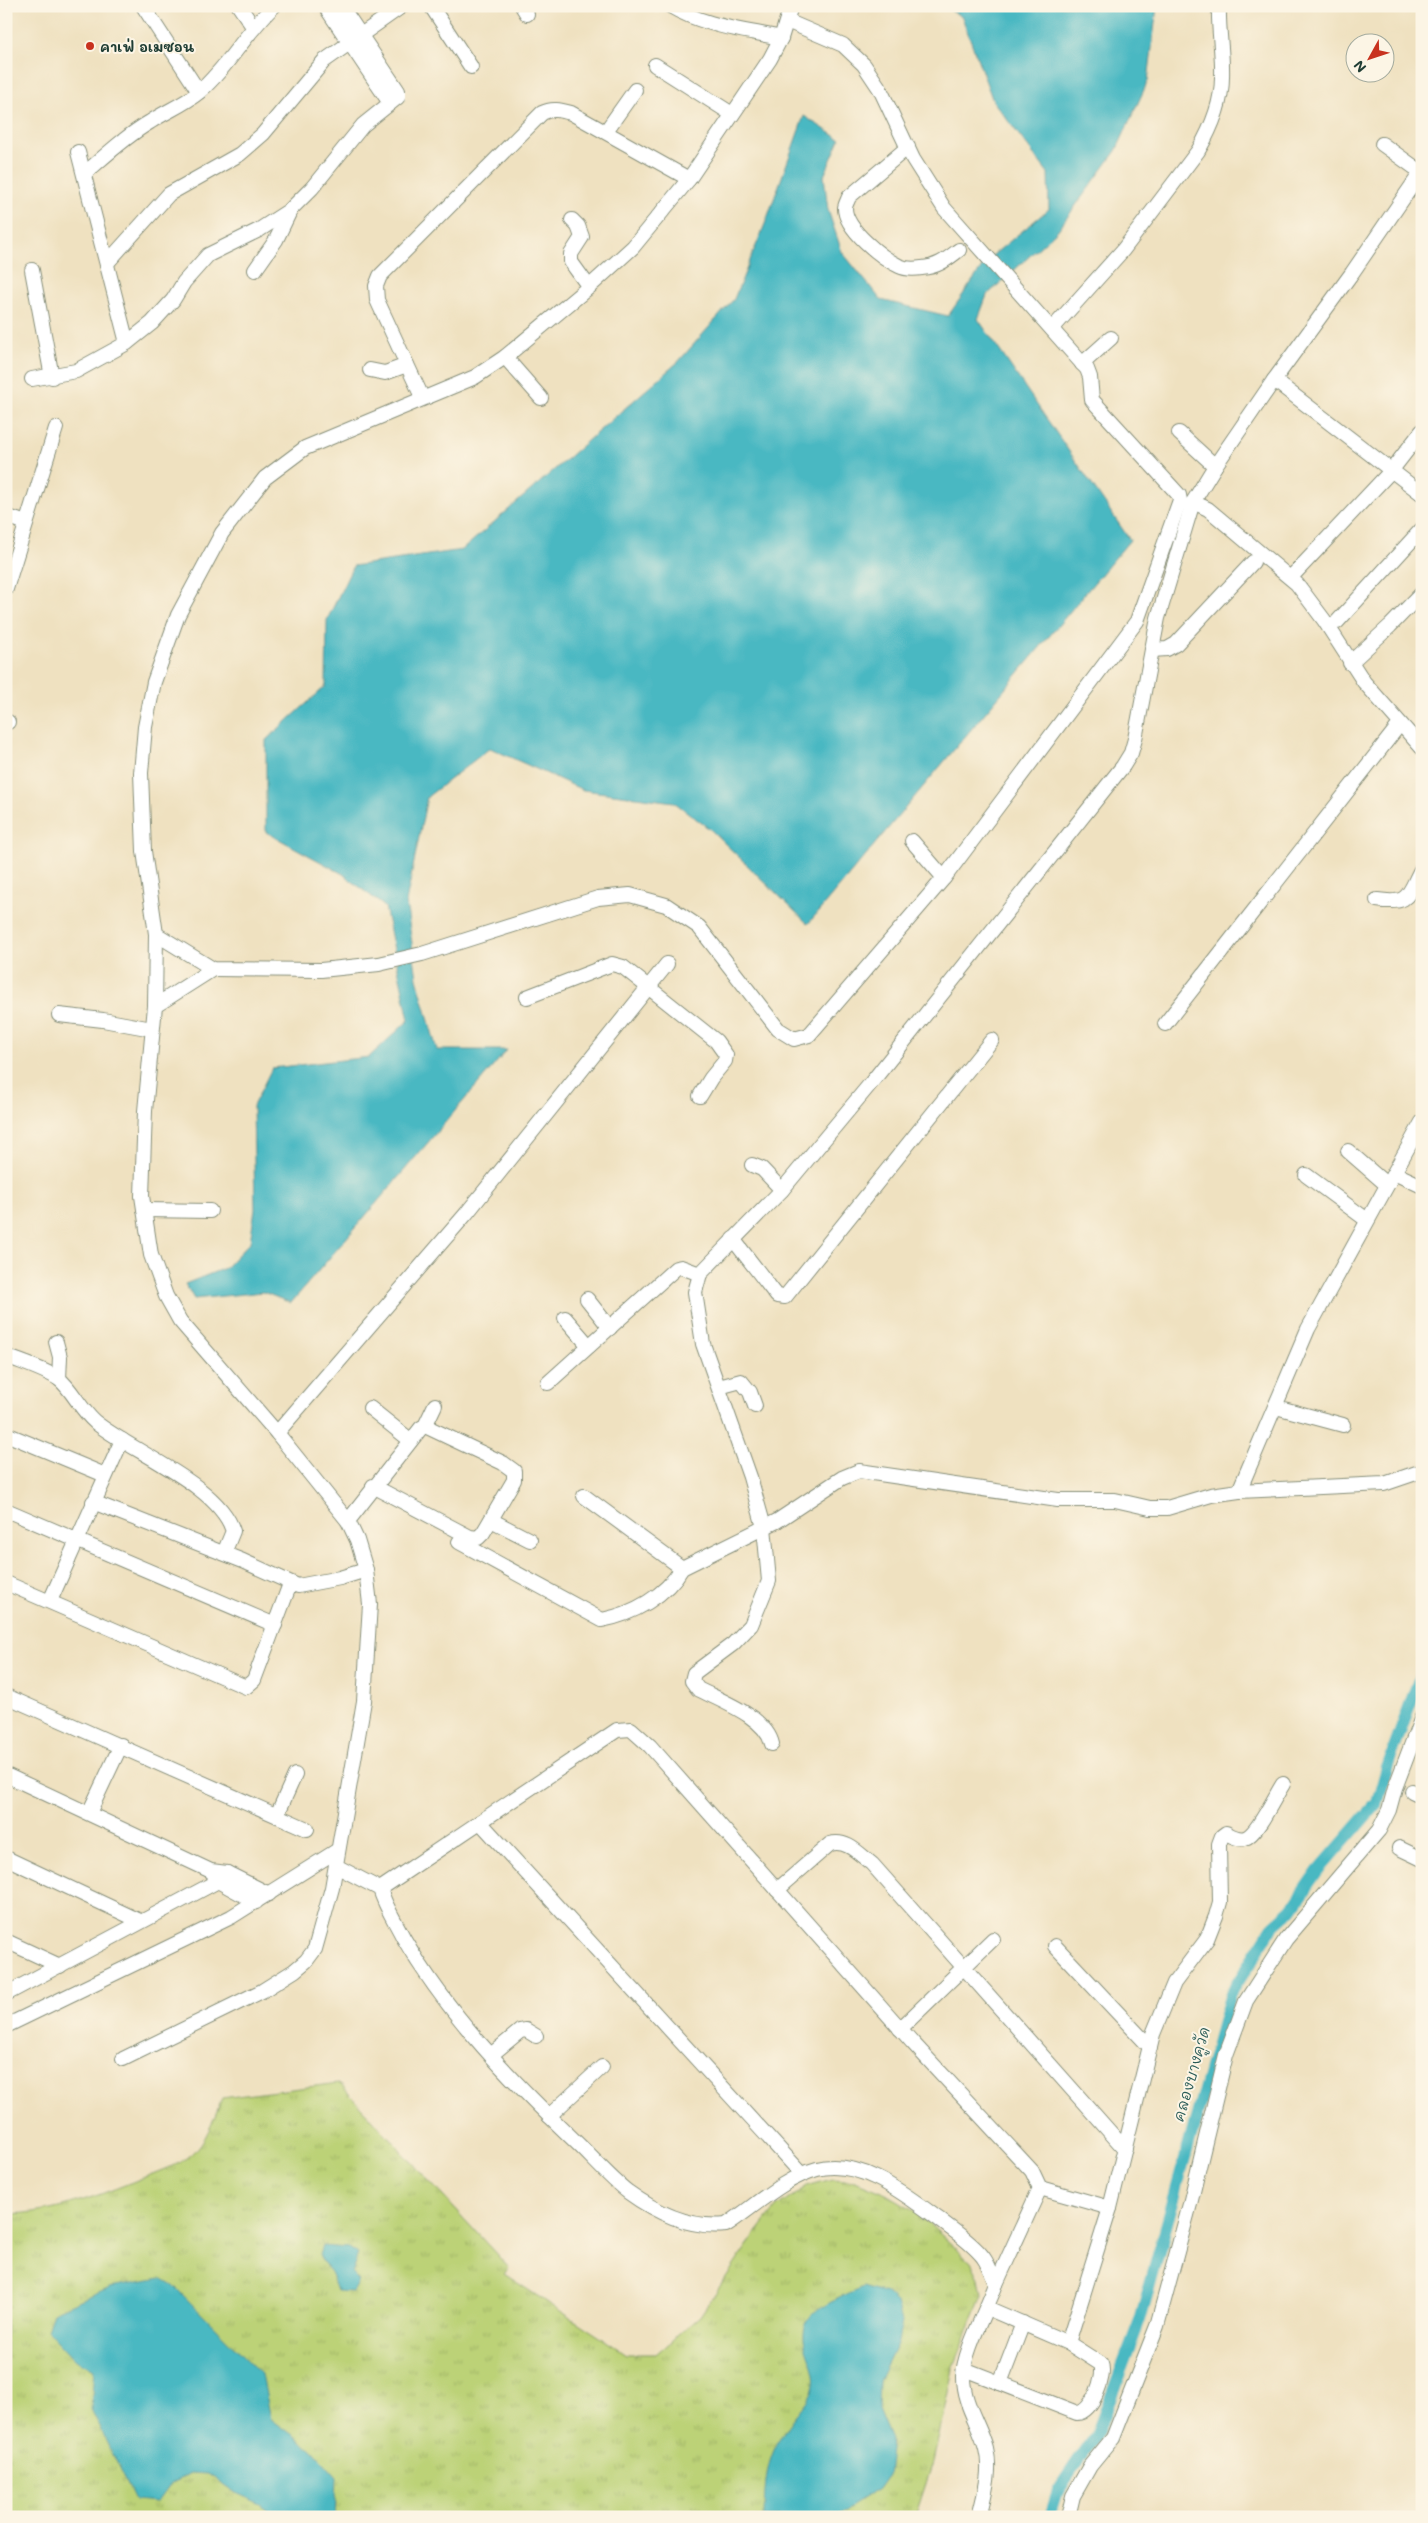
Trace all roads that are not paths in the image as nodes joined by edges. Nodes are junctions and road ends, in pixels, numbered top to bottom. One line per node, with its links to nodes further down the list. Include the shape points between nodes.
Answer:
1 (144, 6): 18 (street)
2 (239, 6): 12 (street)
3 (274, 6): 12 (street)
4 (325, 6): 13 (street)
5 (341, 6): 13 (street)
6 (402, 6): 13 (street)
7 (431, 6): 16 (street)
8 (670, 6): 14 (street, via 710,23)
9 (791, 6): 11 (street)
10 (1219, 6): 34 (street, via 1222,88 1206,137 1122,250)
11 (787, 21): 14 (street); 22 (street, via 843,45 864,65 880,89)
12 (254, 28): 18 (street, via 217,75)
13 (354, 38): 27 (street, via 398,91 394,100 363,125); 30 (street, via 308,78 263,134 240,154 169,194)
14 (781, 38): 19 (street)
15 (655, 65): 19 (street)
16 (471, 66)
17 (635, 90): 20 (street)
18 (199, 92): 25 (street, via 134,132)
19 (732, 114): 26 (street)
20 (606, 131): 26 (street); 38 (street, via 558,109 542,113 380,276 376,286 377,300)
21 (1382, 144): 24 (street)
22 (908, 147): 29 (street, via 849,197 845,208 850,222 883,258 901,267 920,269 939,265); 34 (street, via 944,208)
23 (78, 152): 25 (street)
24 (1421, 171): 43 (street)
25 (84, 174): 30 (street)
26 (689, 179): 33 (street, via 632,247)
27 (290, 210): 32 (street, via 276,240); 36 (street, via 259,230 208,255 173,300)
28 (572, 220): 33 (street, via 582,237 571,254 571,262)
29 (959, 250)
30 (107, 263): 36 (street)
31 (32, 270): 41 (street)
32 (254, 270)
33 (589, 287): 37 (street)
34 (1052, 329): 39 (street)
35 (1110, 338): 39 (street)
36 (127, 343): 41 (street, via 76,371)
37 (505, 358): 44 (street, via 475,377); 45 (street)
38 (407, 364): 40 (street, via 385,373); 44 (street)
39 (1082, 364): 67 (street, via 1090,377 1092,400 1176,491 1180,500 1137,621)
40 (370, 370)
41 (52, 377): 42 (street)
42 (32, 379)
43 (1274, 380): 49 (street); 50 (street)
44 (422, 397): 69 (street, via 305,448 265,478 222,534 178,615 154,682 145,727 141,773 144,851)
45 (541, 398)
46 (56, 428): 54 (street)
47 (1422, 431): 50 (street)
48 (1179, 433): 49 (street)
49 (1215, 466): 52 (street)
50 (1391, 471): 51 (street); 57 (street)
51 (1422, 494)
52 (1193, 502): 61 (street, via 1158,618); 62 (street, via 1208,509 1297,584)
53 (6, 516): 54 (street)
54 (26, 523): 58 (street)
55 (1422, 529): 60 (street)
56 (1253, 562): 61 (street, via 1176,644)
57 (1295, 573)
58 (6, 589)
59 (1422, 593): 62 (street)
60 (1337, 622)
61 (1152, 650): 86 (street, via 1135,739 1123,766)
62 (1350, 662): 63 (street)
63 (1400, 724): 64 (street); 76 (street)
64 (1422, 748)
65 (912, 841): 67 (street)
66 (1422, 868): 68 (street, via 1405,898 1398,903)
67 (944, 878): 71 (street, via 810,1034 794,1039 778,1029 699,927 666,905 630,895 598,898 422,954 379,964 321,970)
68 (1377, 900)
69 (156, 934): 71 (street); 74 (street)
70 (668, 964): 72 (street)
71 (213, 969): 74 (street)
72 (648, 988): 73 (street, via 624,967 612,964); 79 (street, via 716,1041 726,1056); 107 (street, via 466,1214)
73 (528, 996)
74 (155, 1006): 77 (street)
75 (59, 1015): 77 (street)
76 (1165, 1024)
77 (152, 1029): 87 (street, via 145,1111)
78 (992, 1040): 90 (street, via 785,1297 777,1296)
79 (700, 1096)
80 (1422, 1122): 84 (street)
81 (1348, 1151): 84 (street)
82 (752, 1165): 86 (street, via 762,1169)
83 (1306, 1175): 89 (street)
84 (1390, 1179): 85 (street); 89 (street)
85 (1422, 1186)
86 (782, 1190): 90 (street)
87 (144, 1210): 88 (street); 107 (street, via 151,1255 166,1296 180,1321)
88 (210, 1211)
89 (1367, 1220): 103 (street, via 1308,1329)
90 (733, 1239): 91 (street)
91 (700, 1274): 94 (street, via 676,1268); 100 (street, via 695,1292 703,1344)
92 (587, 1299): 94 (street)
93 (565, 1318): 96 (street)
94 (610, 1328): 96 (street)
95 (56, 1342): 98 (street, via 60,1357)
96 (589, 1346): 99 (street)
97 (6, 1356): 98 (street)
98 (59, 1379): 109 (street, via 95,1422)
99 (548, 1383)
100 (719, 1387): 102 (street, via 740,1381 750,1392); 120 (street)
101 (435, 1405): 106 (street)
102 (755, 1406)
103 (1276, 1407): 105 (street); 114 (street)
104 (370, 1408): 110 (street)
105 (1343, 1425)
106 (425, 1426): 110 (street); 118 (street, via 514,1471 514,1480)
107 (277, 1433): 119 (street)
108 (6, 1434): 112 (street)
109 (122, 1440): 112 (street); 124 (street, via 182,1476 218,1507 233,1531)
110 (410, 1440): 113 (street)
111 (1422, 1471): 114 (street, via 1384,1484 1366,1486)
112 (105, 1475): 116 (street)
113 (373, 1486): 118 (street, via 475,1538 483,1533); 119 (street)
114 (1239, 1491): 120 (street, via 1211,1495 1168,1508 1142,1507 1115,1500 1058,1500 859,1471 842,1478)
115 (584, 1496): 125 (street)
116 (93, 1502): 121 (street); 124 (street)
117 (6, 1510): 121 (street)
118 (490, 1520): 122 (street)
119 (348, 1521): 126 (street)
120 (765, 1531): 125 (street); 133 (street, via 768,1581 751,1625 733,1644 694,1673 692,1681 698,1689 756,1720 770,1736)
121 (77, 1540): 129 (street); 130 (street)
122 (530, 1540)
123 (458, 1542): 125 (street, via 602,1620 652,1600)
124 (224, 1553): 128 (street)
125 (682, 1568)
126 (366, 1570): 128 (street, via 325,1582); 143 (street, via 370,1604 364,1701)
127 (6, 1583): 129 (street)
128 (294, 1585): 130 (street)
129 (50, 1601): 130 (street, via 246,1687 254,1680)
130 (275, 1625)
131 (6, 1696): 134 (street)
132 (1422, 1717): 178 (street, via 1379,1830 1286,1939 1246,2001 1226,2056 1157,2326 1113,2438 1090,2466 1073,2496)
133 (772, 1744)
134 (121, 1746): 138 (street); 139 (street)
135 (6, 1775): 138 (street)
136 (295, 1775): 139 (street)
137 (1283, 1784): 162 (street, via 1254,1833 1244,1838 1226,1833 1222,1836 1219,1844 1220,1902 1216,1916 1207,1939 1166,1998)
138 (89, 1813): 147 (street)
139 (277, 1815): 141 (street)
140 (480, 1822): 148 (street); 149 (street, via 616,1730 631,1729 650,1746); 168 (street)
141 (307, 1830)
142 (1399, 1848): 145 (street)
143 (338, 1850): 146 (street); 150 (street)
144 (6, 1858): 152 (street)
145 (1422, 1859)
146 (336, 1866): 148 (street); 164 (street, via 323,1927 315,1949 306,1961 262,1991)
147 (219, 1875): 150 (street); 151 (street); 152 (street)
148 (380, 1889): 163 (street, via 384,1903 417,1960 461,2021)
149 (778, 1890): 157 (street, via 830,1844 848,1845 872,1864); 160 (street)
150 (269, 1894): 151 (street)
151 (256, 1902): 159 (street)
152 (140, 1922): 156 (street)
153 (993, 1939): 157 (street)
154 (6, 1941): 156 (street)
155 (1055, 1946): 162 (street)
156 (60, 1966): 158 (street)
157 (964, 1968): 160 (street); 167 (street)
158 (6, 1994)
159 (6, 2026)
160 (900, 2029): 169 (street, via 1032,2171)
161 (536, 2036): 163 (street, via 526,2030 520,2032)
162 (1150, 2047): 167 (street)
163 (491, 2055): 166 (street)
164 (123, 2059)
165 (602, 2067): 166 (street)
166 (549, 2116): 168 (street, via 628,2192 662,2213 690,2224 726,2225)
167 (1125, 2149): 170 (street)
168 (802, 2174): 171 (street, via 819,2169 859,2172 899,2190 967,2241 984,2258)
169 (1040, 2188): 170 (street); 171 (street)
170 (1110, 2208): 174 (street)
171 (996, 2284): 172 (street)
172 (987, 2308): 173 (street); 175 (street)
173 (1023, 2323): 174 (street); 176 (street)
174 (1068, 2343): 176 (street, via 1104,2369 1086,2411 1078,2413)
175 (964, 2369): 176 (street); 177 (street, via 965,2397 986,2449 989,2472)
176 (1000, 2383)
177 (979, 2517)
178 (1068, 2517)

